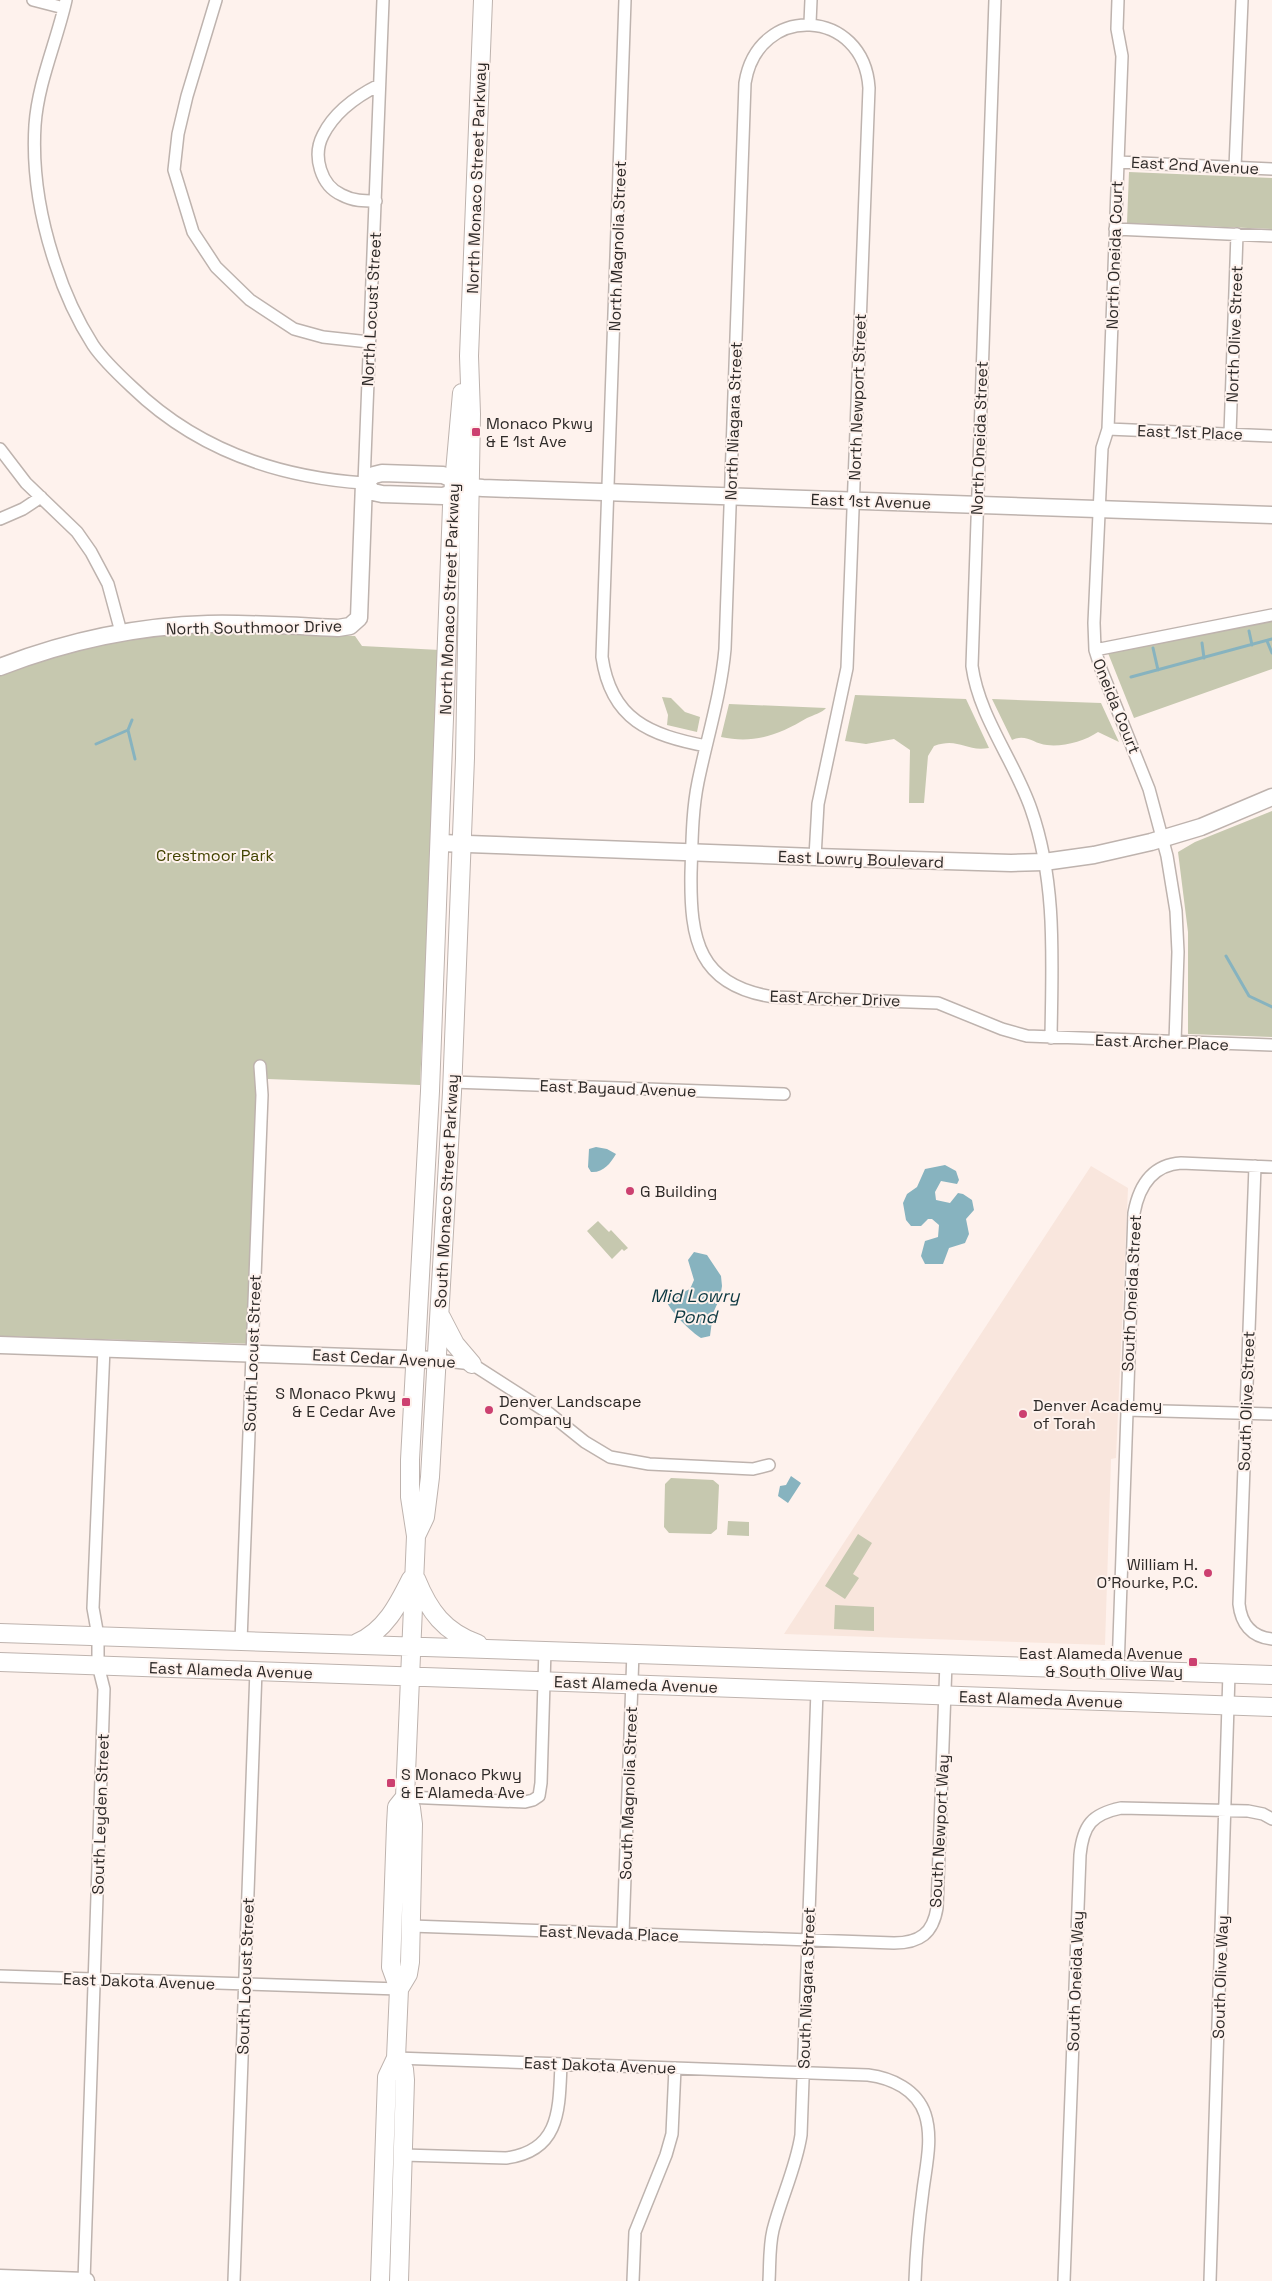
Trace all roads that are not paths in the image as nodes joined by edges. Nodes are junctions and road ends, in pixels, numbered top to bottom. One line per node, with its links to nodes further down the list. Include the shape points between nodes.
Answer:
1 (33, 0): 10 (street)
2 (216, 0): 20 (street, via 187,96 174,170 192,232 216,267 250,300 294,329 322,337)
3 (383, 0): 12 (street, North Locust Street)
4 (483, 0): 21 (main road, North Monaco Street Parkway)
5 (625, 0): 29 (street, North Magnolia Street)
6 (811, 0): 11 (street)
7 (995, 0): 33 (street, North Oneida Street)
8 (1118, 0): 13 (street, North Oneida Court, via 1117,29 1122,56)
9 (1242, 0): 14 (street)
10 (65, 4): 26 (street, via 35,123 34,167 42,225 63,287 93,346 156,411 208,443 287,472)
11 (810, 24): 30 (street, North Niagara Street, via 789,27 766,40 746,74); 32 (street, North Newport Street, via 834,32 850,43 865,67 868,81)
12 (379, 85): 16 (street, North Locust Street); 16 (street, via 361,94 328,126 318,156 319,166 331,188 356,200)
13 (1118, 162): 14 (street, East 2nd Avenue); 17 (street, North Oneida Court)
14 (1235, 168): 15 (street, East 2nd Avenue)
15 (1272, 169)
16 (376, 201): 20 (street, North Locust Street)
17 (1115, 229): 18 (street); 22 (street, North Oneida Court)
18 (1237, 234): 19 (street); 23 (street, North Olive Street)
19 (1272, 236)
20 (369, 342): 26 (street, North Locust Street)
21 (469, 356): 27 (main road, North Monaco Street Parkway, via 460,409); 28 (main road, North Monaco Street Parkway)
22 (1108, 429): 23 (street, East 1st Place); 34 (street, North Oneida Court, via 1102,448)
23 (1230, 434): 24 (street, East 1st Place)
24 (1272, 436)
25 (0, 449): 31 (street)
26 (364, 483): 27 (street, East 1st Avenue, via 373,492 382,494 443,496); 38 (street, North Locust Street)
27 (454, 487): 28 (street, East 1st Avenue); 45 (main road, North Monaco Street Parkway)
28 (470, 487): 29 (street, East 1st Avenue); 46 (main road, North Monaco Street Parkway)
29 (608, 492): 30 (street, East 1st Avenue); 42 (street, North Magnolia Street, via 602,648 606,677 619,704 636,722 665,736)
30 (731, 496): 32 (street, East 1st Avenue); 42 (street, North Niagara Street, via 724,662)
31 (41, 497): 36 (street); 39 (street, via 77,532 91,552 108,584)
32 (854, 500): 33 (street, East 1st Avenue); 48 (street, North Newport Street, via 846,678 819,797)
33 (977, 504): 34 (street, East 1st Avenue); 49 (street, North Oneida Street, via 973,676 981,701 1028,801)
34 (1099, 509): 35 (street, East 1st Avenue); 40 (street, Oneida Court)
35 (1272, 515)
36 (0, 519)
37 (1272, 615): 40 (street)
38 (359, 618): 39 (street, North Southmoor Drive, via 350,626 338,628 209,624)
39 (121, 632): 41 (street, North Southmoor Drive, via 45,650)
40 (1095, 650): 44 (street, Oneida Court, via 1150,789)
41 (0, 667)
42 (706, 746): 47 (street, North Niagara Street, via 695,799)
43 (1272, 797): 44 (street, East Lowry Boulevard, via 1201,827)
44 (1163, 838): 49 (street, East Lowry Boulevard, via 1112,851); 52 (street, Oneida Court, via 1178,934)
45 (440, 843): 46 (street, East Lowry Boulevard); 50 (main road, South Monaco Street Parkway)
46 (462, 844): 47 (street, East Lowry Boulevard); 55 (main road, South Monaco Street Parkway)
47 (692, 852): 48 (street, East Lowry Boulevard); 51 (street, East Archer Drive, via 690,902 694,937 712,966 736,986 774,997 938,1003 1010,1032)
48 (815, 857): 49 (street, East Lowry Boulevard)
49 (1044, 862): 51 (street, via 1053,938)
50 (434, 997): 55 (main road, via 441,1030 440,1065); 56 (main road, South Monaco Street Parkway)
51 (1051, 1038): 52 (street, East Archer Place)
52 (1175, 1042): 53 (street, East Archer Place)
53 (1272, 1045)
54 (260, 1066): 64 (street, South Locust Street, via 262,1094)
55 (452, 1082): 57 (street, East Bayaud Avenue); 58 (main road, South Monaco Street Parkway)
56 (430, 1091): 58 (main road, via 439,1095 440,1137); 65 (main road, South Monaco Street Parkway)
57 (784, 1094)
58 (448, 1164): 61 (main road, South Monaco Street Parkway)
59 (1255, 1166): 60 (street); 68 (street, South Oneida Street, via 1167,1165 1155,1171 1141,1188 1134,1214); 69 (street, South Olive Street)
60 (1272, 1166)
61 (440, 1314): 66 (main road, South Monaco Street Parkway); 67 (main road, via 455,1344)
62 (0, 1345): 63 (street, East Cedar Avenue)
63 (104, 1348): 64 (street, East Cedar Avenue); 75 (street, South Leyden Street, via 93,1608)
64 (252, 1353): 65 (street, East Cedar Avenue); 77 (street, South Locust Street)
65 (416, 1360): 66 (street, East Cedar Avenue); 72 (main road, South Monaco Street Parkway, via 410,1488)
66 (437, 1360): 67 (street, East Cedar Avenue); 72 (main road, South Monaco Street Parkway, via 429,1490 425,1517)
67 (472, 1364): 71 (street, East Cedar Avenue, via 610,1457 649,1464 753,1469)
68 (1126, 1410): 69 (street); 86 (street, South Oneida Street)
69 (1245, 1413): 70 (street); 76 (street, South Olive Street, via 1239,1604 1243,1622 1252,1632)
70 (1272, 1414)
71 (769, 1465)
72 (416, 1536): 73 (main road, South Monaco Street Parkway)
73 (414, 1574): 78 (main road, via 386,1622); 79 (main road, South Monaco Street Parkway); 80 (main road, via 426,1604 442,1624 458,1636)
74 (0, 1632): 75 (main road, East Alameda Avenue)
75 (98, 1636): 77 (main road, East Alameda Avenue); 85 (street, South Leyden Street)
76 (1272, 1639)
77 (241, 1641): 78 (main road, East Alameda Avenue)
78 (357, 1643): 79 (main road, East Alameda Avenue)
79 (410, 1645): 80 (main road, East Alameda Avenue); 90 (main road, South Monaco Street Parkway)
80 (493, 1648): 81 (main road, East Alameda Avenue)
81 (545, 1649): 82 (main road, East Alameda Avenue); 91 (street)
82 (633, 1652): 84 (main road, East Alameda Avenue); 92 (street, South Magnolia Street)
83 (0, 1662): 85 (main road, East Alameda Avenue)
84 (946, 1663): 86 (main road, East Alameda Avenue); 94 (street, South Newport Way)
85 (98, 1665): 87 (main road, East Alameda Avenue); 104 (street, South Leyden Street, via 104,1689)
86 (1118, 1669): 88 (main road, East Alameda Avenue)
87 (256, 1670): 90 (main road, East Alameda Avenue); 105 (street, South Locust Street)
88 (1229, 1673): 89 (main road, East Alameda Avenue); 95 (street, South Olive Way)
89 (1272, 1675)
90 (409, 1676): 91 (main road, East Alameda Avenue); 97 (main road, South Monaco Street Parkway)
91 (544, 1681): 92 (main road, East Alameda Avenue); 97 (street, via 539,1796 525,1802)
92 (632, 1684): 93 (main road, East Alameda Avenue); 101 (street, South Magnolia Street)
93 (817, 1691): 94 (main road, East Alameda Avenue); 102 (street, South Niagara Street)
94 (945, 1695): 95 (main road, East Alameda Avenue); 102 (street, South Newport Way, via 936,1908 932,1928 921,1938 902,1943)
95 (1228, 1705): 96 (main road, East Alameda Avenue); 98 (street, South Olive Way)
96 (1272, 1707)
97 (405, 1797): 100 (main road, via 411,1808 413,1824); 106 (main road, via 397,1811 391,1967)
98 (1225, 1811): 99 (street, South Oneida Way, via 1258,1813); 120 (street, South Oneida Way, via 1122,1808 1096,1816 1084,1832 1080,1855); 121 (street, South Olive Way)
99 (1272, 1819)
100 (411, 1926): 101 (street, East Nevada Place); 106 (main road, via 409,1971)
101 (623, 1933): 102 (street, East Nevada Place)
102 (807, 1940): 110 (street, South Niagara Street)
103 (0, 1976): 104 (street, East Dakota Avenue)
104 (94, 1979): 105 (street, East Dakota Avenue); 113 (street, South Leyden Street)
105 (244, 1984): 106 (street, East Dakota Avenue); 114 (street, South Locust Street)
106 (399, 1989): 107 (main road)
107 (396, 2058): 108 (street, East Dakota Avenue); 111 (main road, via 405,2076); 115 (main road, via 387,2077)
108 (561, 2064): 109 (street, East Dakota Avenue); 111 (street, via 556,2122 545,2139 532,2150 506,2158)
109 (675, 2068): 110 (street, East Dakota Avenue); 117 (street, via 670,2143 635,2232)
110 (803, 2072): 118 (street, South Niagara Street, via 799,2147 774,2228); 119 (street, via 884,2078 904,2088 924,2112 928,2142 916,2243)
111 (403, 2155): 116 (main road)
112 (0, 2278): 113 (street)
113 (85, 2281)
114 (234, 2281)
115 (380, 2281)
116 (399, 2281)
117 (632, 2281)
118 (769, 2281)
119 (915, 2281)
120 (1064, 2281)
121 (1210, 2281)

